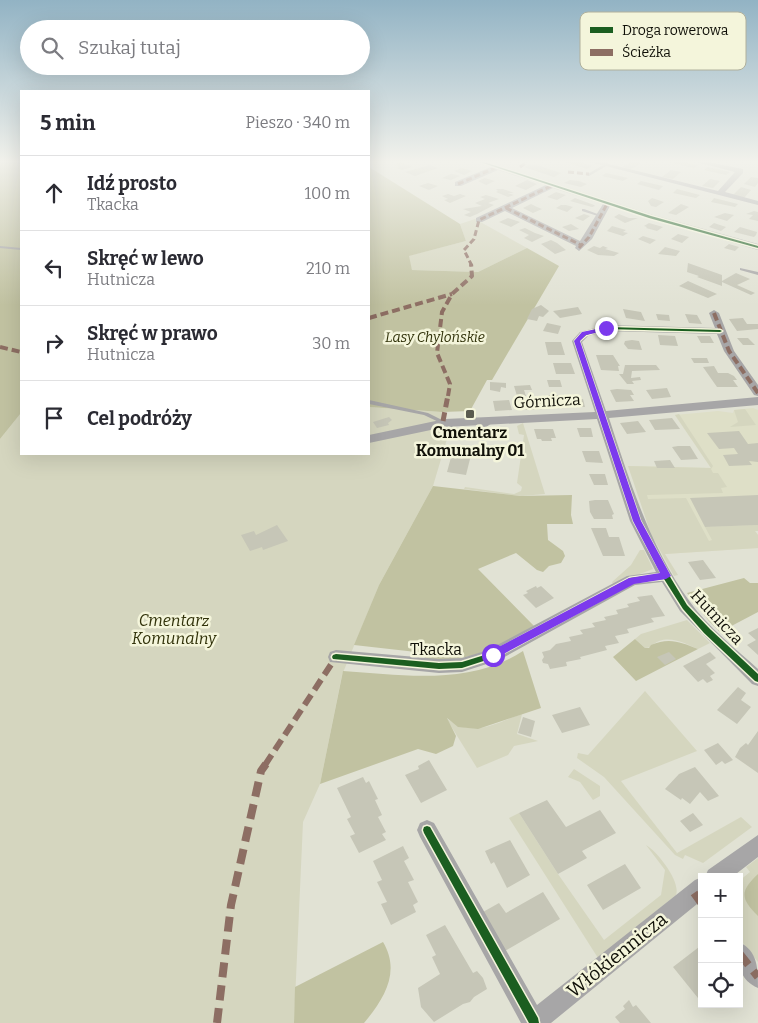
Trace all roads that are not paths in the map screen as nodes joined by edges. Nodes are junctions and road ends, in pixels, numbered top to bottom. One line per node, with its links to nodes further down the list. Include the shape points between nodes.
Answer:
1 (502, 210): 7 (street)
2 (509, 210): 6 (street, via 580,246)
3 (584, 210): 6 (lane)
4 (605, 210): 6 (street)
5 (628, 210): 9 (street)
6 (601, 216)
7 (479, 220)
8 (0, 247): 10 (lane)
9 (758, 247)
10 (20, 249)
11 (742, 269): 12 (lane)
12 (758, 274)
13 (714, 313): 14 (street)
14 (720, 331): 15 (street, via 736,363); 18 (street, Hutnicza, via 606,328 584,334 577,341)
15 (758, 393)
16 (758, 401): 18 (street, Górnicza)
17 (370, 402): 19 (lane)
18 (602, 415): 19 (street, Górnicza); 21 (street, Hutnicza, via 637,521)
19 (450, 422): 20 (street, Górnicza)
20 (370, 438)
21 (666, 576): 22 (street, Tkacka, via 632,580 493,655 462,665); 23 (street, Hutnicza, via 685,607)
22 (336, 657)
23 (758, 679)
24 (427, 830): 30 (street)
25 (758, 845): 26 (street)
26 (720, 873)
27 (698, 895): 30 (street, Włókiennicza)
28 (743, 958): 29 (street)
29 (758, 977)
30 (533, 1022)

